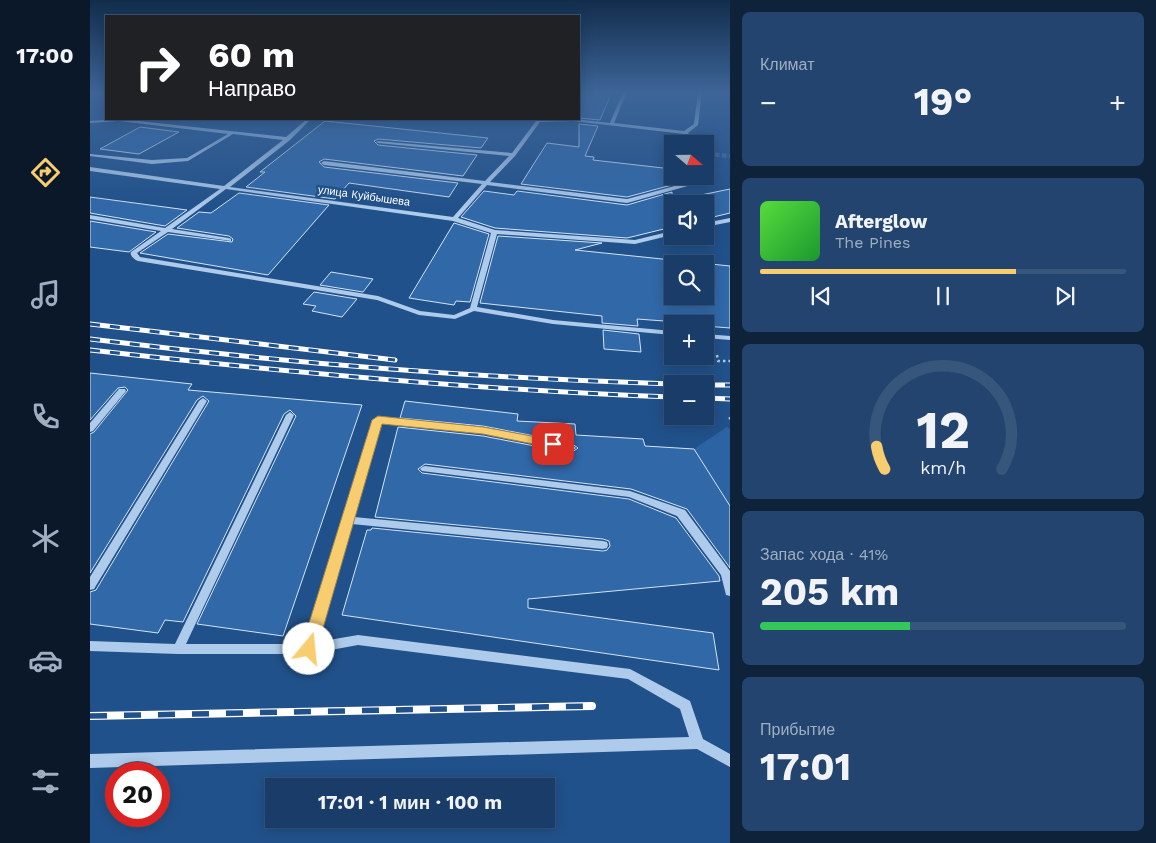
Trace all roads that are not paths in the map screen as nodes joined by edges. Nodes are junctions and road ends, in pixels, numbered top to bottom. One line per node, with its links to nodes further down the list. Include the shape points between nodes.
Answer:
1 (226, 131): 5 (street)
2 (296, 131): 8 (street)
3 (530, 131): 11 (street)
4 (672, 131): 6 (street)
5 (232, 132): 8 (street); 10 (street, via 188,159 152,162)
6 (685, 133): 7 (street)
7 (688, 135)
8 (288, 139): 16 (street)
9 (378, 142): 11 (street)
10 (90, 155)
11 (513, 155): 14 (street)
12 (324, 163): 14 (street)
13 (90, 168): 16 (street, улица Куйбышева)
14 (486, 183): 15 (lane, via 627,201); 18 (lane)
15 (684, 185)
16 (225, 187): 18 (street, улица Куйбышева); 21 (street)
17 (90, 217): 21 (street)
18 (454, 219): 22 (street, улица Куйбышева)
19 (730, 220): 20 (street)
20 (714, 223)
21 (168, 228): 24 (street); 25 (street, via 133,254 138,259 378,298 419,313 455,318)
22 (494, 232): 23 (street, улица Куйбышева, via 635,242); 25 (street)
23 (664, 235)
24 (229, 240)
25 (473, 309): 26 (street, via 553,322)
26 (664, 332)
27 (714, 337): 28 (street)
28 (729, 338)
29 (122, 391): 32 (lane)
30 (203, 401): 37 (street)
31 (290, 415): 40 (street)
32 (90, 429)
33 (571, 448): 35 (street, via 483,431 378,420)
34 (425, 469): 38 (street, via 630,494 680,512 726,574)
35 (348, 520): 36 (lane); 41 (lane)
36 (603, 546)
37 (90, 586)
38 (730, 592)
39 (90, 646): 40 (street)
40 (178, 649): 41 (street)
41 (309, 649): 42 (street, via 358,640 630,674 686,705)
42 (698, 743): 43 (street); 44 (street)
43 (90, 761)
44 (730, 762)

